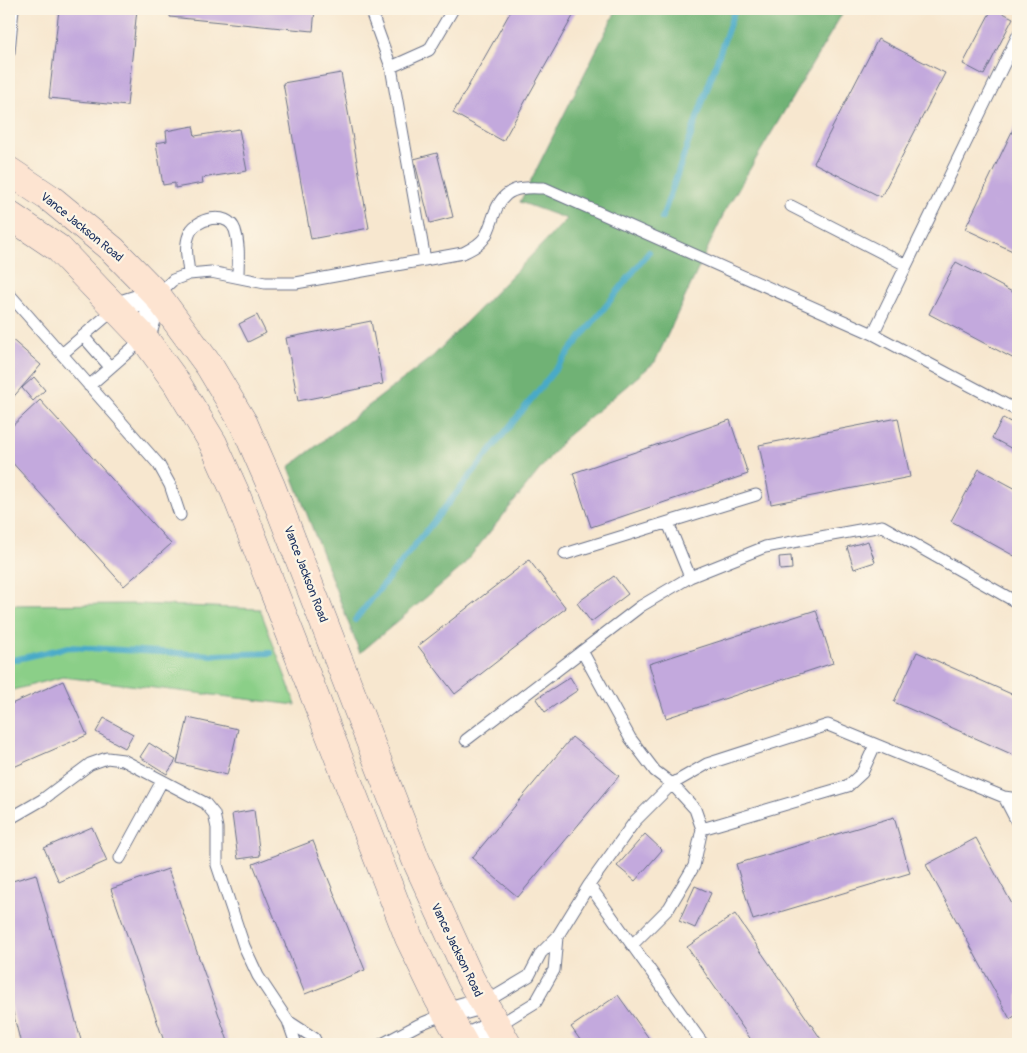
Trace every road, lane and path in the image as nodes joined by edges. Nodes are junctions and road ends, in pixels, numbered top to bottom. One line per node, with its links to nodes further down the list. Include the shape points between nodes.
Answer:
1 (13, 9): 5 (lane)
2 (370, 9): 6 (lane)
3 (453, 9): 6 (lane, via 429,50)
4 (1018, 35): 11 (lane)
5 (9, 52)
6 (391, 67): 10 (lane)
7 (9, 172): 15 (main road, Vance Jackson Road, via 51,199 113,250)
8 (791, 206): 11 (lane)
9 (9, 215): 16 (main road, via 58,248)
10 (425, 260): 13 (lane, via 296,283 265,283); 17 (lane, via 463,253 476,247 485,238 506,195 524,188 544,188)
11 (906, 265): 17 (lane)
12 (189, 274): 13 (lane, via 211,272); 13 (lane, via 189,233 197,223 211,218 226,220 235,228); 15 (lane, via 173,280)
13 (238, 277)
14 (9, 294): 20 (lane)
15 (158, 295): 16 (street); 19 (street); 48 (main road, Vance Jackson Road, via 210,366 244,424 275,495 416,860)
16 (116, 308): 18 (lane); 19 (main road)
17 (873, 334): 23 (lane)
18 (83, 336): 20 (lane); 21 (lane)
19 (144, 338): 21 (lane); 46 (main road, via 208,435 235,492 387,887)
20 (62, 354): 22 (lane)
21 (110, 367): 22 (lane)
22 (89, 386): 25 (lane, via 159,465)
23 (1018, 411)
24 (756, 495): 26 (lane)
25 (180, 515)
26 (668, 522): 27 (lane); 28 (lane)
27 (565, 554)
28 (690, 577): 29 (lane, via 764,547 882,526); 30 (lane, via 641,606)
29 (1018, 603)
30 (582, 651): 31 (lane); 34 (lane, via 630,738 655,772)
31 (466, 740)
32 (875, 745): 34 (lane, via 828,725 706,764); 35 (lane); 39 (lane, via 862,772 848,786)
33 (162, 781): 37 (lane, via 123,760 107,758 90,764 42,800); 40 (lane); 47 (lane, via 205,803 214,814 217,864 244,946 258,976)
34 (672, 784): 39 (lane, via 695,809); 41 (lane, via 635,821)
35 (1004, 797): 36 (lane); 38 (lane)
36 (1018, 799)
37 (9, 819)
38 (1018, 824)
39 (702, 829): 43 (lane, via 694,866 669,908)
40 (120, 858)
41 (589, 886): 42 (lane); 43 (lane)
42 (557, 937): 44 (lane, via 541,953); 45 (lane, via 554,970)
43 (632, 945): 53 (lane)
44 (529, 976): 45 (lane); 48 (lane)
45 (545, 988): 48 (lane, via 536,1002)
46 (446, 1013): 48 (street); 49 (main road); 52 (lane)
47 (288, 1021): 50 (lane); 51 (lane, via 314,1038)
48 (495, 1024): 49 (street)
49 (460, 1043)
50 (296, 1044)
51 (317, 1044)
52 (382, 1044)
53 (703, 1044)

